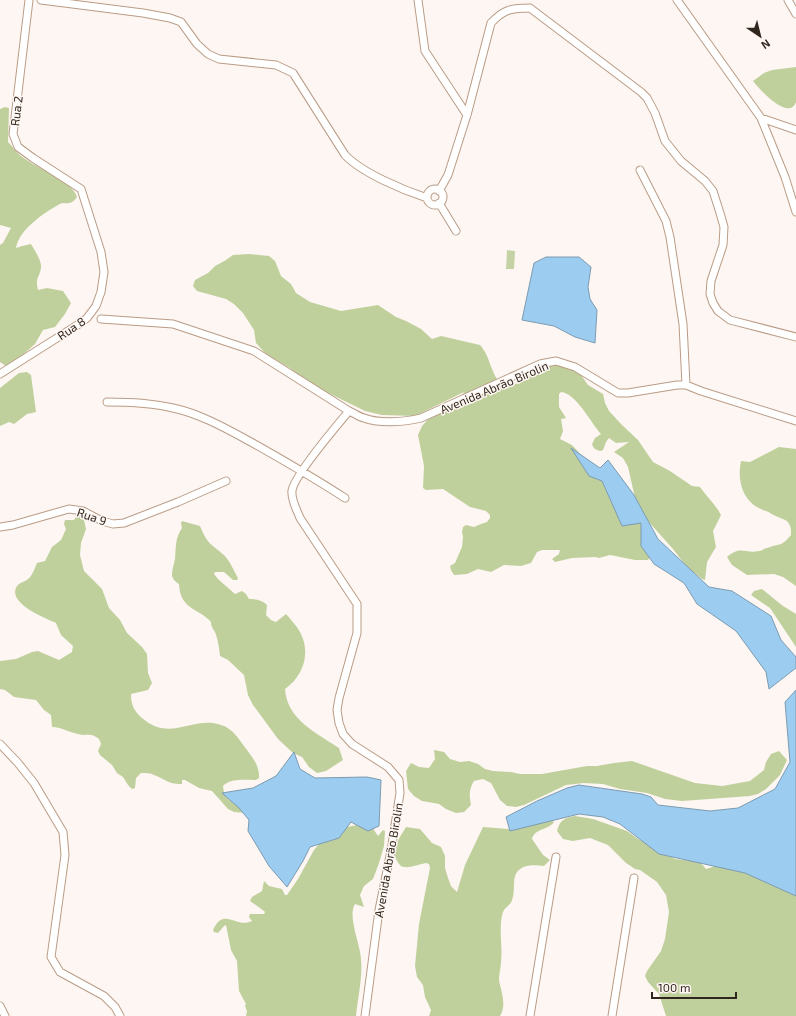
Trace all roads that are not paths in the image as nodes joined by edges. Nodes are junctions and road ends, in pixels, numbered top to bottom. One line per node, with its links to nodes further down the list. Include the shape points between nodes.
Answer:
1 (29, 0): 11 (street, Rua 2, via 13,134 18,147)
2 (41, 0): 13 (street, via 170,18 181,22 197,44 218,59 276,66 293,73 345,155 353,163)
3 (418, 0): 7 (street, via 425,51)
4 (677, 0): 8 (street)
5 (788, 0): 6 (street)
6 (796, 14)
7 (466, 115): 12 (street, via 448,176); 18 (street, via 492,23 502,13 514,8 530,8 642,92 655,113 665,141 681,161 706,181 713,191 724,228 723,245 711,281 710,294 718,311 730,320)
8 (762, 118): 9 (street); 15 (street)
9 (796, 130)
10 (640, 170): 20 (street, via 666,221 670,237 683,324)
11 (80, 189): 19 (street, Rua 8, via 101,252 104,272 96,306 79,324)
12 (439, 190): 13 (street, via 432,190); 14 (street, via 442,197)
13 (427, 198): 14 (street, via 432,204)
14 (439, 203): 16 (street)
15 (796, 212)
16 (456, 231)
17 (101, 319): 22 (street, Avenida Abrão Birolin, via 173,324 254,351)
18 (796, 337)
19 (0, 374)
20 (686, 385): 22 (street, Avenida Abrão Birolin, via 618,393 574,366 556,361 540,364 421,418 377,421); 23 (street, Avenida Abrão Birolin)
21 (107, 402): 24 (street, via 134,402 174,408 203,418)
22 (349, 411): 24 (street, Avenida Abrão Birolin)
23 (796, 421)
24 (303, 471): 26 (street); 34 (street, Avenida Abrão Birolin, via 292,490 300,518 357,604 357,633 339,698 339,724 343,734 352,744 388,767 399,780 400,793 392,851 378,910)
25 (226, 481): 27 (street, Rua 9, via 124,523 113,524 83,511 69,509)
26 (345, 498)
27 (0, 527)
28 (0, 744): 33 (street, via 34,783 63,832 65,855 51,957 60,972 104,996 115,1006)
29 (556, 857): 35 (street)
30 (634, 878): 36 (street)
31 (0, 1006): 32 (street)
32 (5, 1016)
33 (120, 1016)
34 (365, 1016)
35 (530, 1016)
36 (612, 1016)

